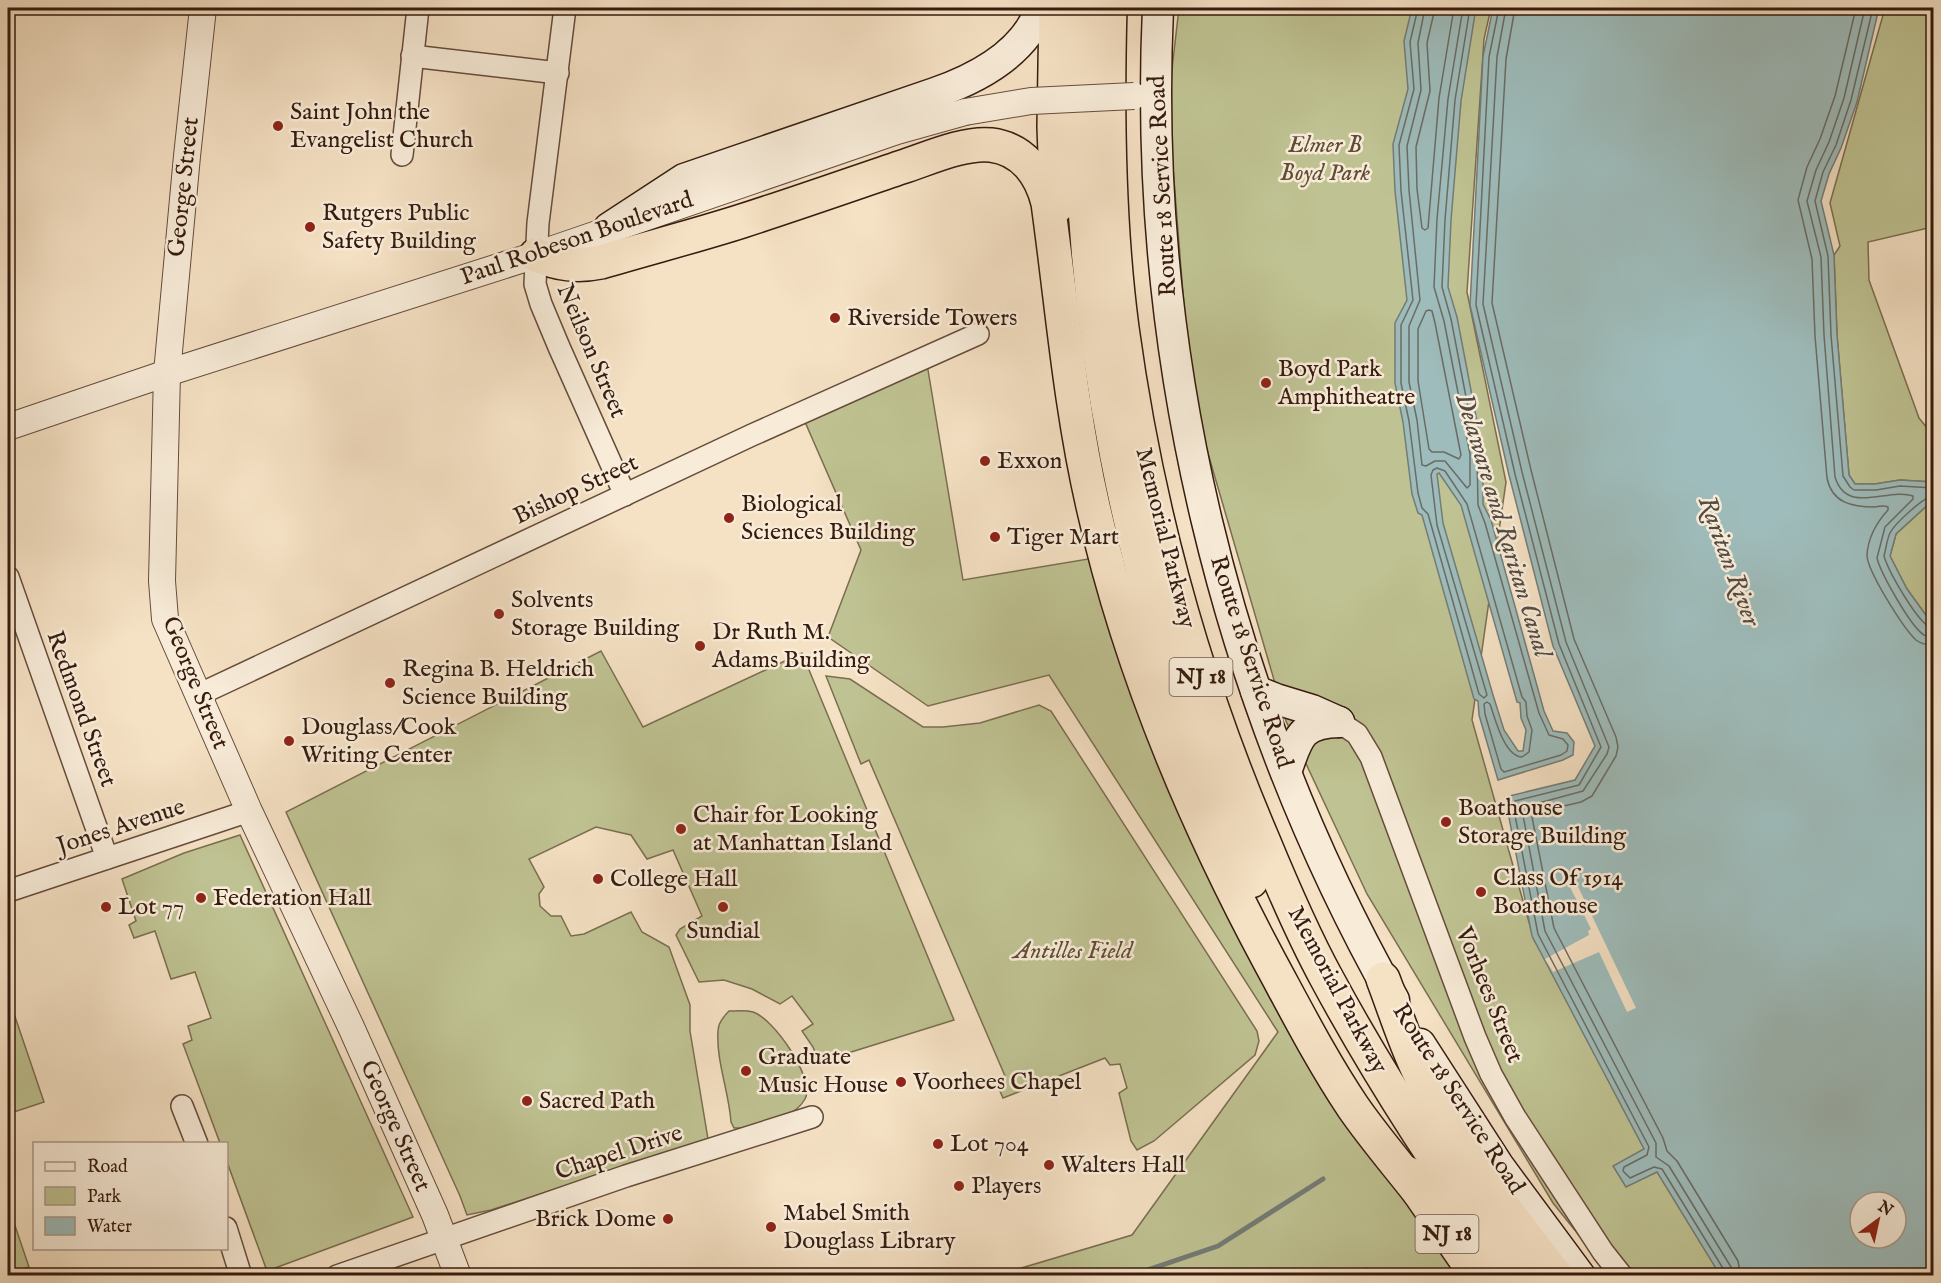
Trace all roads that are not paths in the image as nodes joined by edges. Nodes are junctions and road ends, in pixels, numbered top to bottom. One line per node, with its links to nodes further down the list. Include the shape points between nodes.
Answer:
1 (203, 8): 17 (street, George Street)
2 (418, 8): 9 (street)
3 (565, 8): 10 (street, Neilson Street)
4 (1041, 8): 13 (main road, via 1022,40 998,62 963,82 684,179)
5 (1056, 8): 15 (highway)
6 (1084, 8): 32 (highway, Memorial Parkway / NJ 18, via 1083,162 1094,313 1122,484 1165,655 1210,783 1263,907 1323,1026)
7 (1110, 8): 39 (highway, Memorial Parkway / NJ 18, via 1110,163 1122,327 1149,478 1193,653 1252,817 1325,974 1395,1095)
8 (1158, 8): 11 (main road, Route 18 Service Road)
9 (412, 56): 10 (street); 12 (street)
10 (558, 73): 14 (street, Neilson Street)
11 (1145, 95): 13 (street, Paul Robeson Boulevard, bridge, via 1042,100 965,112 897,131); 21 (main road, Route 18 Service Road, via 1157,153 1171,329 1195,468 1213,546)
12 (402, 155)
13 (609, 228): 14 (street, Paul Robeson Boulevard)
14 (536, 255): 15 (highway, via 567,264 601,262 743,221 940,154 991,145 1022,158 1039,177 1048,203); 17 (street, Paul Robeson Boulevard); 19 (street, Neilson Street, via 541,304)
15 (1056, 262): 32 (highway, via 1069,372 1093,504 1124,626 1163,736 1208,841 1286,991 1353,1108)
16 (978, 334): 19 (street, Bishop Street)
17 (166, 373): 18 (street, Paul Robeson Boulevard); 22 (street, George Street, via 162,581 165,619)
18 (8, 427)
19 (625, 495): 22 (street, Bishop Street)
20 (8, 578): 26 (street, Redmond Street)
21 (1256, 691): 23 (main road); 24 (main road, Route 18 Service Road)
22 (198, 694): 25 (street, George Street)
23 (1339, 722): 24 (main road, via 1315,725 1304,731); 42 (street, Vorhees Street, via 1357,734 1371,757 1491,1074 1568,1199)
24 (1286, 772): 28 (main road, Route 18 Service Road, via 1320,853)
25 (249, 811): 26 (street, Jones Avenue); 34 (street, George Street, via 351,1027)
26 (106, 858): 27 (street, Jones Avenue)
27 (8, 891)
28 (1383, 980): 40 (highway, via 1434,1101 1492,1191); 41 (main road, Route 18 Service Road, via 1474,1129)
29 (182, 1106): 31 (street)
30 (812, 1117): 34 (street, Chapel Drive, via 626,1176)
31 (197, 1142)
32 (1419, 1192): 38 (highway, Memorial Parkway / NJ 18)
33 (228, 1234): 35 (street)
34 (444, 1240): 36 (street, Chapel Drive); 37 (street, George Street)
35 (241, 1275)
36 (338, 1275)
37 (458, 1275)
38 (1477, 1275)
39 (1517, 1275)
40 (1556, 1275)
41 (1580, 1275)
42 (1622, 1275)

